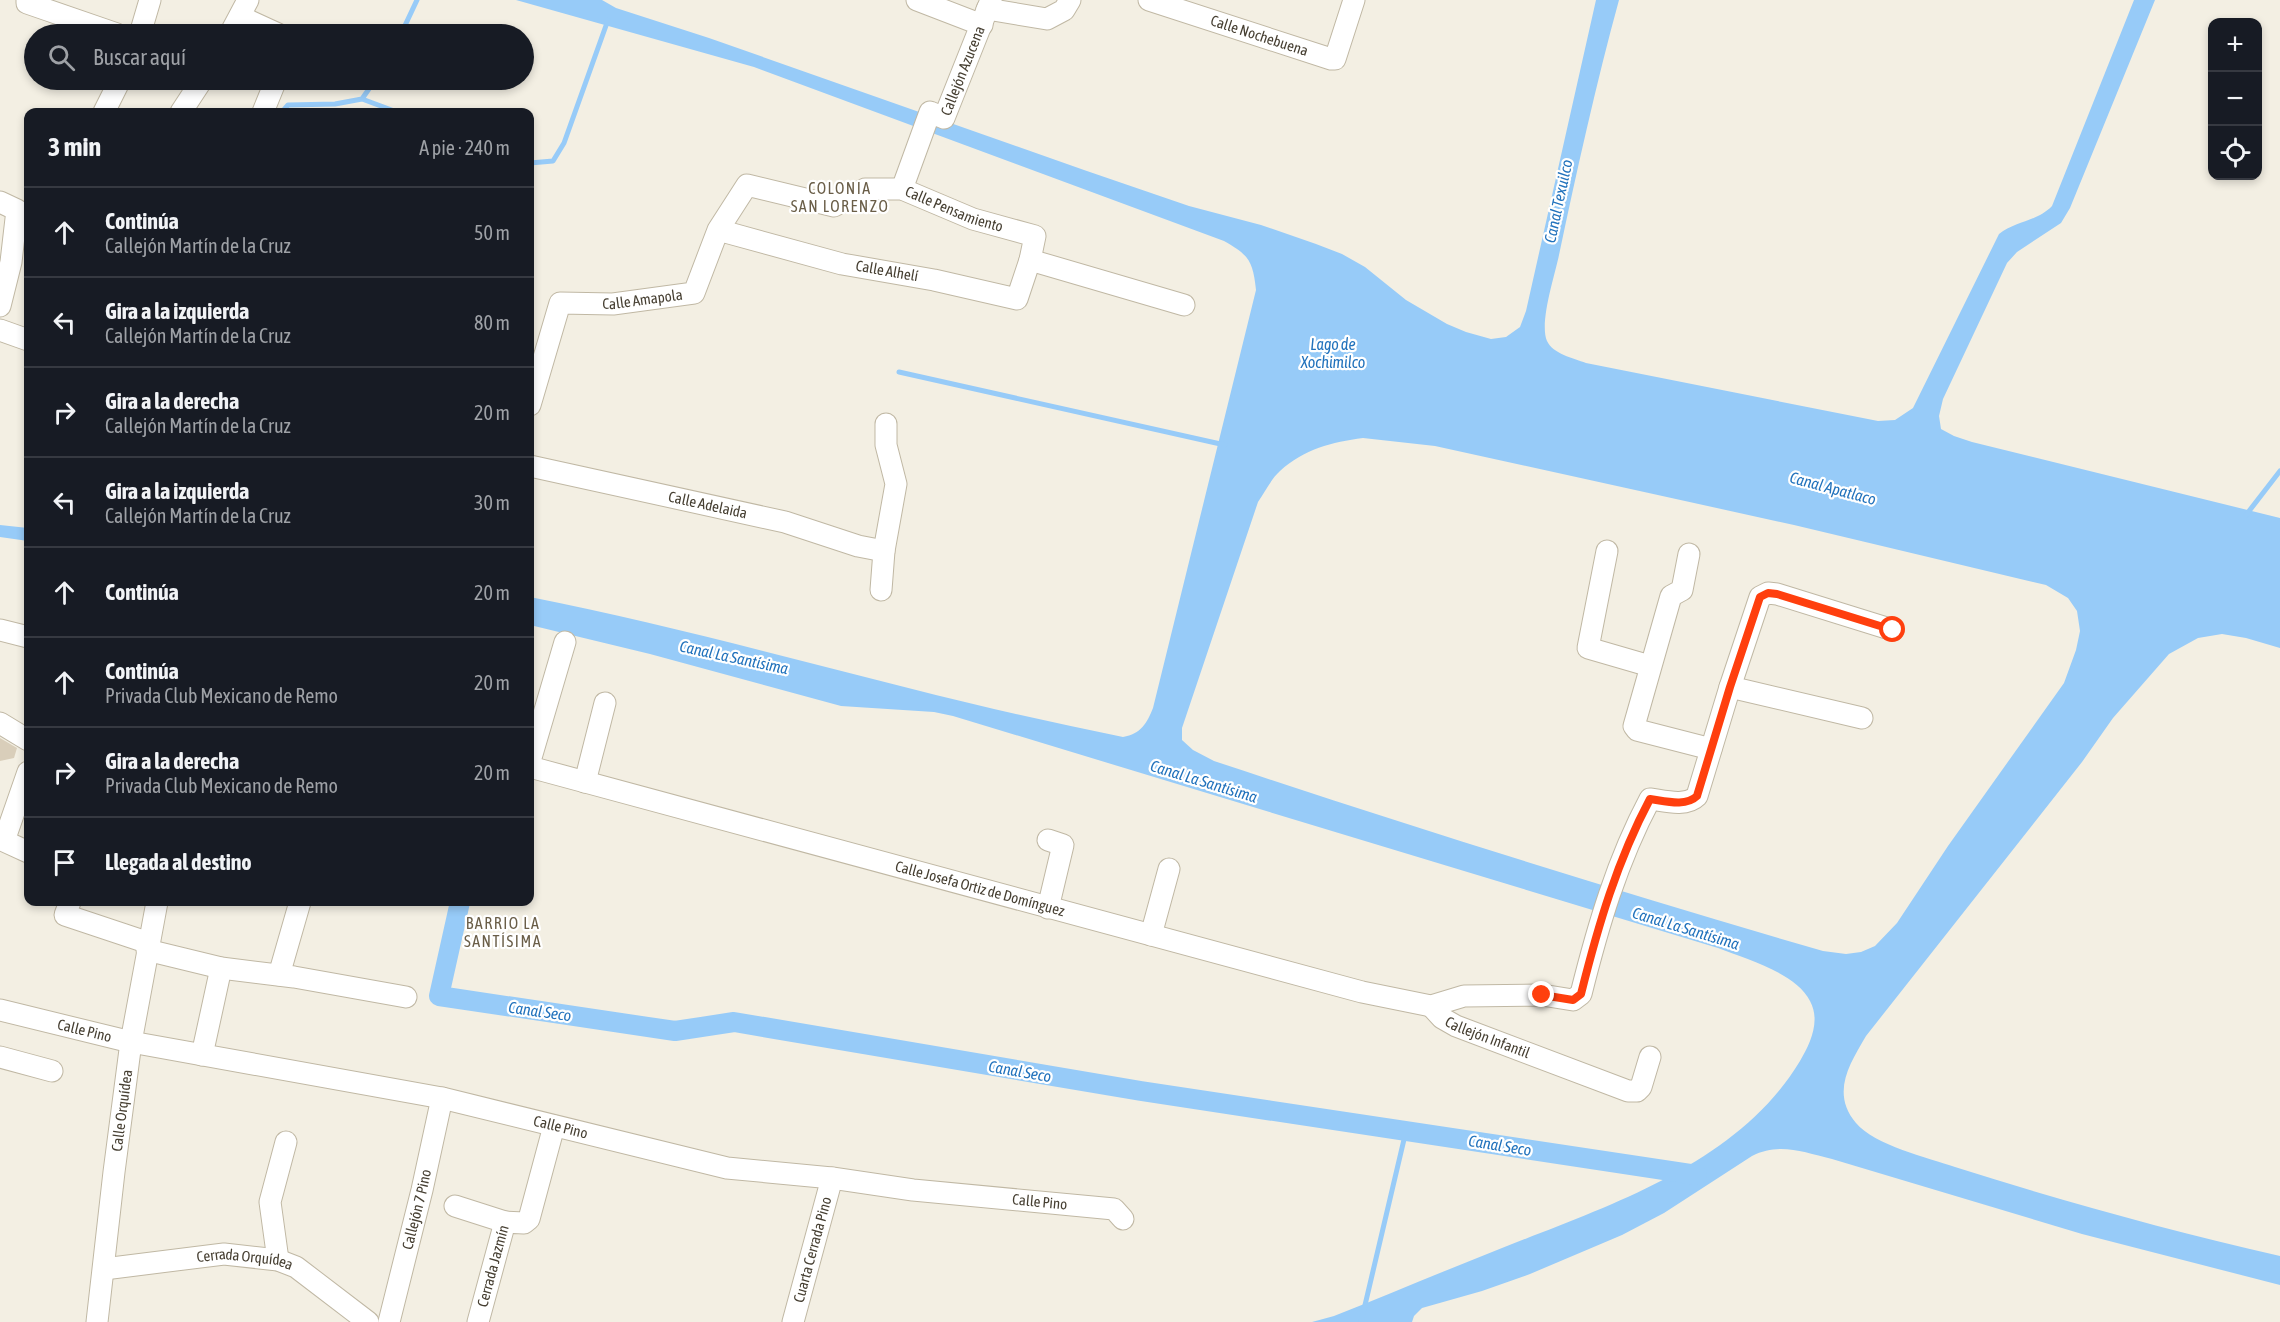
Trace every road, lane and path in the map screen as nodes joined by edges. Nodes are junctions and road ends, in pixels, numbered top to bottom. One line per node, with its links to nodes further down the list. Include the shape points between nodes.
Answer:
1 (27, 0): 9 (street)
2 (150, 0): 10 (street)
3 (917, 0): 7 (street)
4 (1070, 0): 7 (street, via 1064,10 1047,19)
5 (1354, 0): 6 (street, Calle Nochebuena, via 1335,59)
6 (1160, 2)
7 (986, 12): 18 (street, Callejón Azucena, via 944,118 930,112)
8 (239, 17): 11 (street)
9 (88, 24)
10 (143, 24)
11 (255, 24)
12 (115, 90): 15 (street)
13 (195, 90): 16 (street)
14 (272, 90): 17 (street)
15 (106, 108)
16 (184, 108)
17 (265, 108)
18 (902, 189): 20 (street, Calle Pensamiento, via 865,189 834,206 747,185); 21 (street, Calle Pensamiento, via 973,219 1035,236)
19 (0, 202): 22 (street, via 17,210)
20 (718, 230): 21 (street, Calle Alhelí, via 842,264 1017,299); 27 (street, Calle Amapola, via 693,293 613,304 560,303)
21 (1030, 260): 23 (street)
22 (13, 263): 24 (street)
23 (1184, 305)
24 (0, 306)
25 (0, 330): 26 (street)
26 (24, 339)
27 (534, 383)
28 (886, 424): 30 (street, via 886,445 896,484)
29 (534, 467): 30 (street, Calle Adelaida, via 785,522)
30 (884, 551): 33 (street)
31 (1607, 551): 38 (street, via 1588,648)
32 (1689, 554): 38 (street, via 1683,590 1671,596)
33 (881, 590)
34 (0, 630): 36 (street)
35 (1893, 630): 39 (street, via 1768,593 1760,597)
36 (24, 636)
37 (565, 642): 44 (street)
38 (1650, 666): 45 (street, via 1634,726)
39 (1730, 687): 41 (street); 45 (street)
40 (605, 703): 47 (street)
41 (1862, 718)
42 (0, 723): 43 (street)
43 (24, 738)
44 (534, 747)
45 (1711, 749): 61 (street, Callejón Infantil, via 1697,796 1686,803 1650,799 1631,834 1596,934 1581,994 1573,1000 1525,994 1464,996)
46 (534, 768): 47 (street, Calle Josefa Ortiz de Domínguez)
47 (585, 782): 55 (street, Calle Josefa Ortiz de Domínguez)
48 (24, 784): 50 (street, via 4,841)
49 (1048, 840): 55 (street, via 1063,845)
50 (24, 850)
51 (1170, 869): 56 (street)
52 (68, 906): 57 (street, via 65,915)
53 (156, 906): 57 (street, Calle Orquídea)
54 (299, 906): 59 (street)
55 (1048, 908): 56 (street, Calle Josefa Ortiz de Domínguez)
56 (1151, 934): 61 (street, Calle Josefa Ortiz de Domínguez, via 1362,993)
57 (148, 947): 58 (street); 63 (street, Calle Orquídea)
58 (221, 968): 59 (street); 64 (street)
59 (279, 975): 60 (street)
60 (406, 997)
61 (1431, 1006): 66 (street, Callejón Infantil, via 1456,1026 1628,1091 1641,1087)
62 (0, 1010): 63 (street, Calle Pino)
63 (131, 1042): 64 (street, Calle Pino); 76 (street, Calle Orquídea)
64 (202, 1055): 68 (street, Calle Pino)
65 (0, 1057): 67 (street)
66 (1650, 1057)
67 (52, 1071)
68 (442, 1098): 69 (street, Calle Pino); 79 (street, Callejón 7 Pino)
69 (554, 1126): 71 (street, Calle Pino, via 727,1168); 74 (street, Cerrada Jazmín, via 529,1219 524,1223)
70 (286, 1142): 75 (street, via 270,1202)
71 (832, 1178): 73 (street, Calle Pino, via 913,1190 1114,1209); 81 (street, Cuarta Cerrada Pino)
72 (455, 1206): 74 (street)
73 (1123, 1219)
74 (505, 1222): 80 (street, Cerrada Jazmín)
75 (278, 1260): 76 (street, Cerrada Orquídea, via 224,1254); 78 (street, Cerrada Orquídea, via 296,1267)
76 (104, 1269): 77 (street, Calle Orquídea)
77 (97, 1322)
78 (368, 1322)
79 (389, 1322)
80 (478, 1322)
81 (793, 1322)

